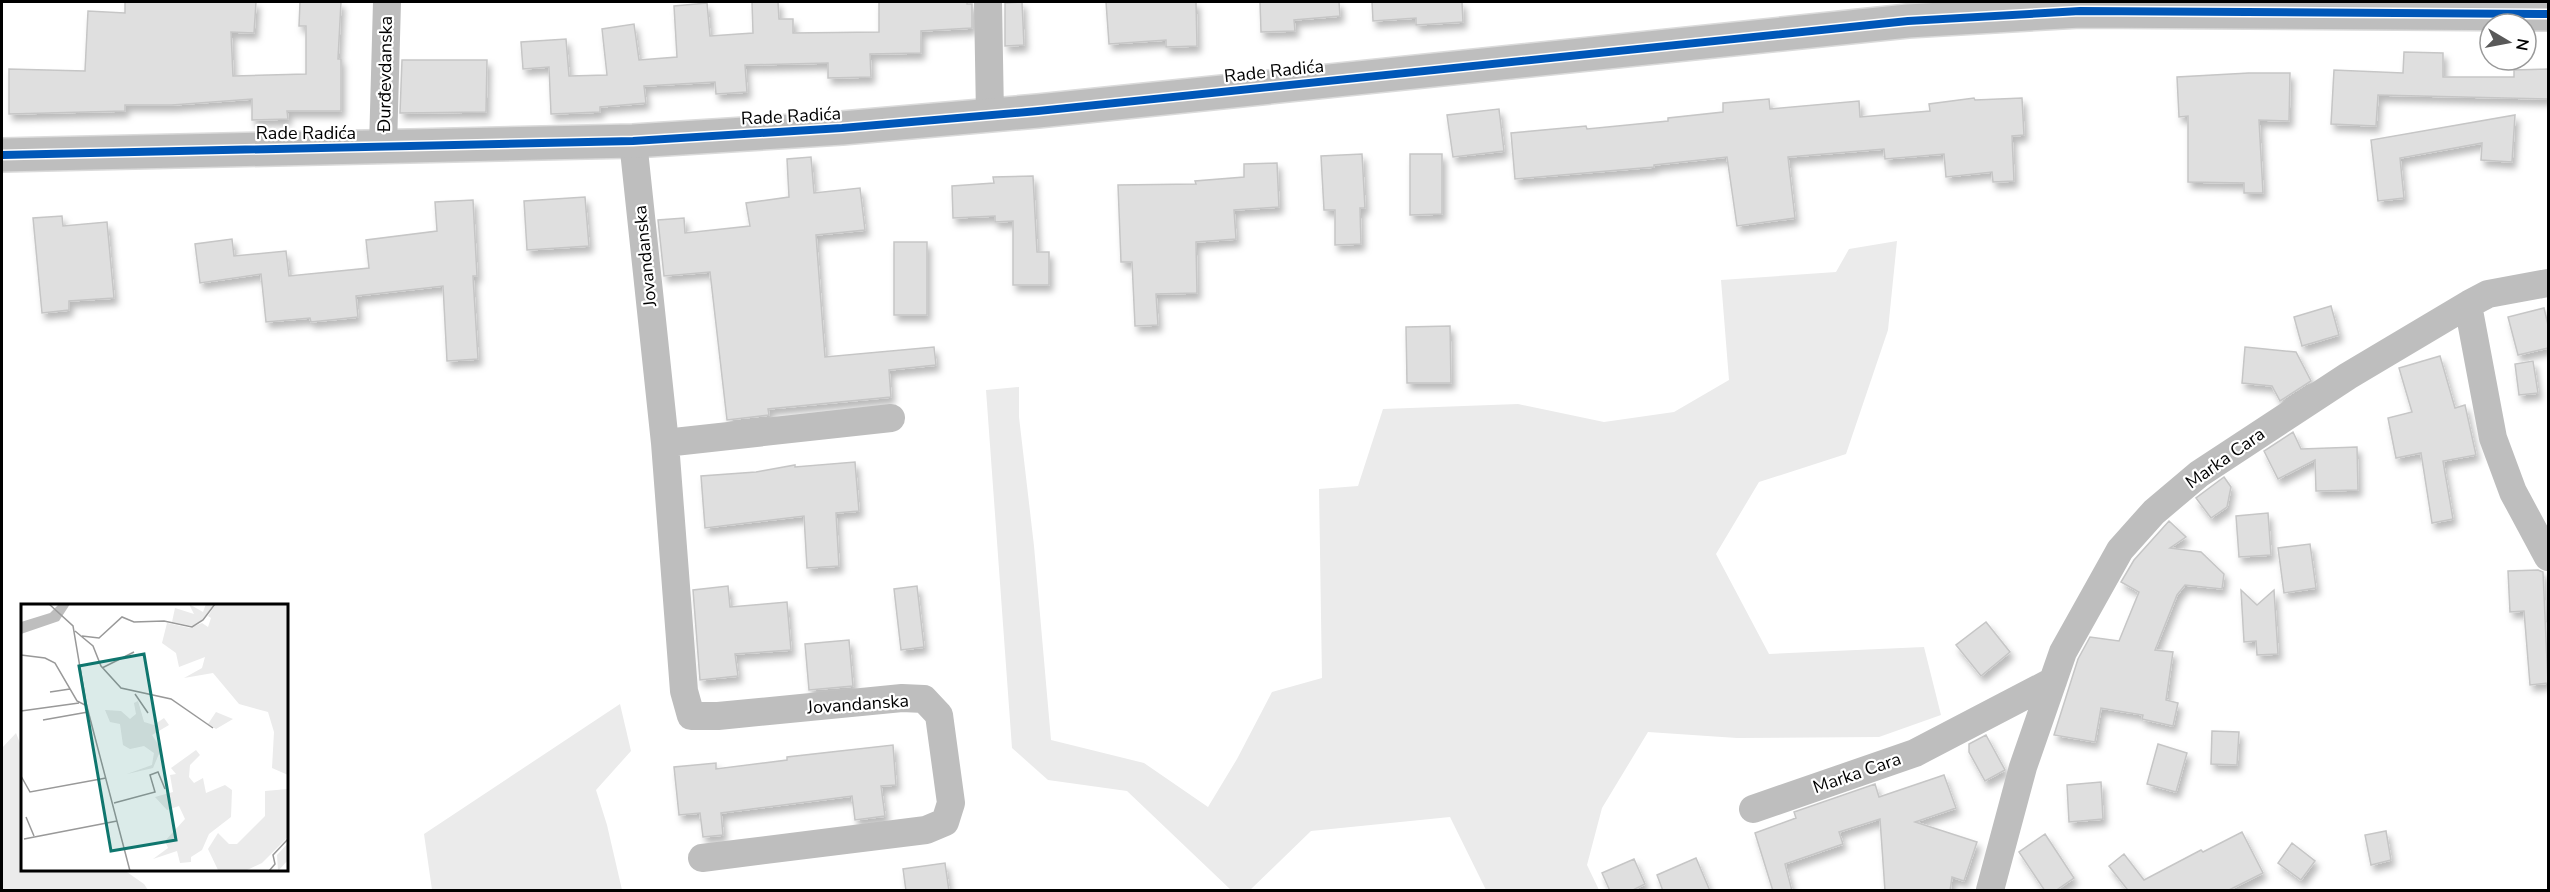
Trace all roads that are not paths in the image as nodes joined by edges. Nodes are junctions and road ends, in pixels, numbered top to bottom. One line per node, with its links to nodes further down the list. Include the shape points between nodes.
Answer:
1 (387, 2): 8 (street, Đurđevdanska)
2 (988, 2): 6 (street)
3 (1996, 8): 4 (main road, Rade Radića); 5 (main road, Rade Radića)
4 (1908, 11): 6 (main road, Rade Radića)
5 (2548, 14)
6 (990, 115): 7 (main road, Rade Radića)
7 (633, 141): 8 (main road, Rade Radića); 13 (street, Jovandanska)
8 (383, 147): 9 (main road, Rade Radića)
9 (2, 155)
10 (2548, 283): 11 (street, Marka Cara, via 2488,294)
11 (2468, 305): 14 (street, via 2493,438 2513,492); 15 (street, Marka Cara, via 2348,376 2199,474 2154,512 2120,550 2063,651)
12 (891, 417): 13 (street)
13 (665, 443): 17 (street, Jovandanska, via 684,691 691,717 924,699 939,715 951,803 945,822 926,830)
14 (2548, 557)
15 (2053, 681): 16 (street, Marka Cara, via 1915,753); 18 (street, Marka Cara, via 2023,767)
16 (1752, 809)
17 (702, 858)
18 (1990, 891)

